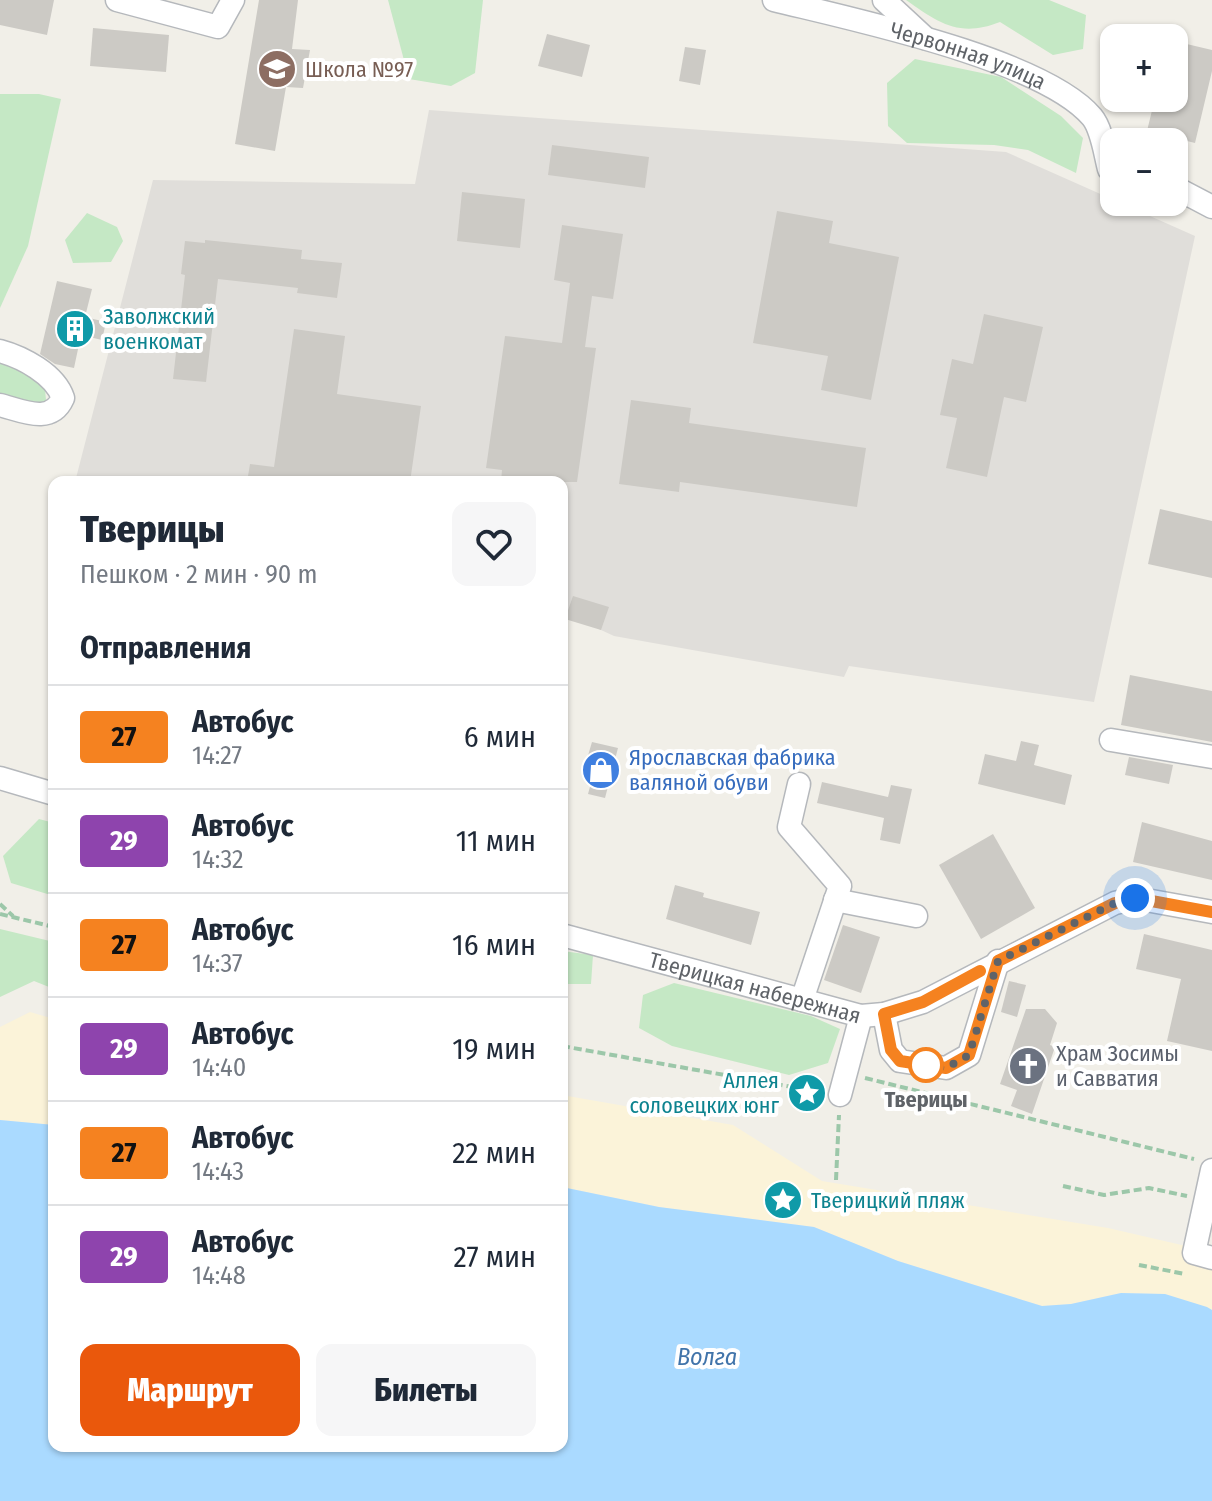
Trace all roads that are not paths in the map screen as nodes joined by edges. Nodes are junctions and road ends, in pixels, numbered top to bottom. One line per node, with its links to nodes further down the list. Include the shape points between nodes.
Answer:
1 (117, 0): 2 (street, via 218,27)
2 (233, 0)
3 (774, 0): 5 (street, Червонная улица)
4 (884, 0): 5 (street)
5 (929, 42): 6 (street, Червонная улица, via 1007,65 1070,97 1095,119)
6 (1100, 137)
7 (1188, 194): 8 (street)
8 (1212, 207)
9 (0, 351): 10 (street, via 30,364 63,398 48,414)
10 (0, 405)
11 (1111, 740): 12 (street)
12 (1212, 757)
13 (0, 778): 15 (street)
14 (799, 784): 16 (street, via 789,827 840,886)
15 (48, 792)
16 (835, 900): 18 (street); 21 (street)
17 (1212, 912): 20 (street, Тверицкая набережная, via 1135,898)
18 (916, 916)
19 (568, 937): 21 (street, Тверицкая набережная)
20 (998, 961): 22 (street, Тверицкая набережная, via 923,1002); 22 (street, via 969,1055 946,1068 900,1061 891,1050)
21 (802, 1000): 23 (street, Тверицкая набережная)
22 (884, 1014): 23 (street, Тверицкая набережная)
23 (861, 1016): 24 (street)
24 (843, 1084)
25 (1204, 1165): 26 (street)
26 (1203, 1255)

